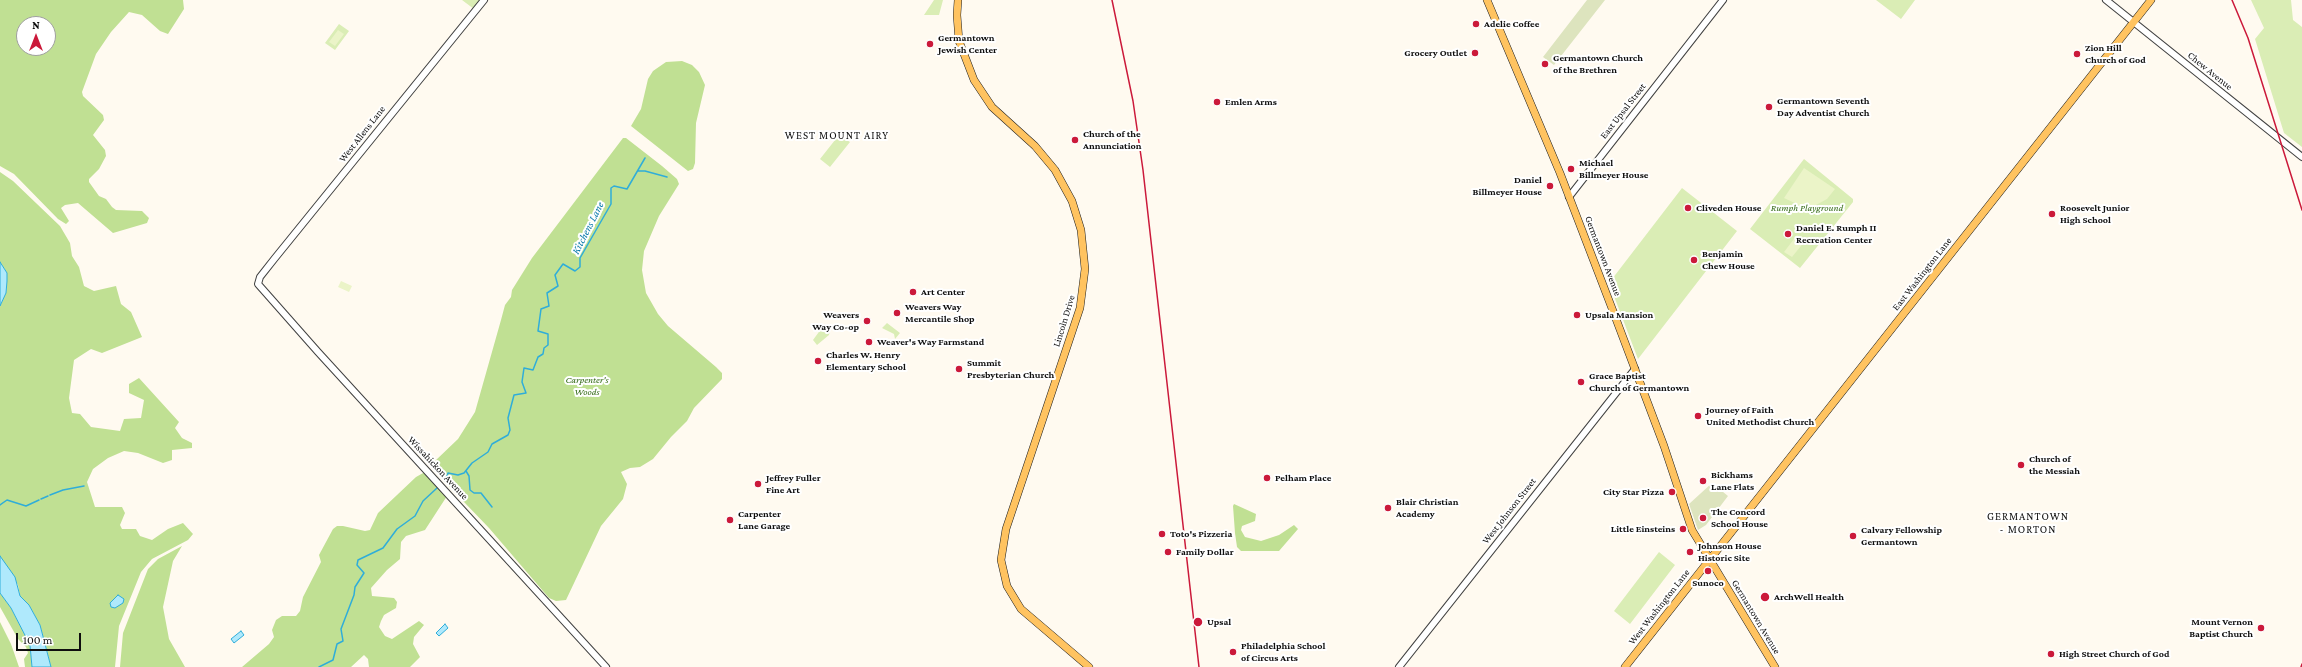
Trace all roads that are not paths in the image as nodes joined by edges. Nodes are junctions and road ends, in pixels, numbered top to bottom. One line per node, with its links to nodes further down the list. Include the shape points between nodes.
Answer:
1 (484, 0): 10 (street, West Allens Lane)
2 (958, 0): 14 (main road, Lincoln Drive, via 959,41 974,80 995,110 1035,146 1055,170 1072,200 1082,230 1085,270 1080,308 1006,529 1001,560 1007,586 1021,609)
3 (1487, 0): 9 (main road, Germantown Avenue)
4 (1723, 0): 9 (street, East Upsal Street)
5 (2106, 0): 7 (street, Chew Avenue)
6 (2151, 0): 7 (main road, East Washington Lane)
7 (2133, 22): 8 (street, Chew Avenue); 12 (main road, East Washington Lane)
8 (2302, 157)
9 (1569, 197): 11 (main road, Germantown Avenue)
10 (258, 281): 13 (street, Wissahickon Avenue, via 260,288)
11 (1635, 369): 12 (main road, Germantown Avenue, via 1667,455 1688,522); 15 (street, West Johnson Street)
12 (1709, 560): 16 (main road, West Washington Lane); 17 (main road, Germantown Avenue)
13 (606, 667)
14 (1089, 667)
15 (1399, 667)
16 (1625, 667)
17 (1775, 667)

